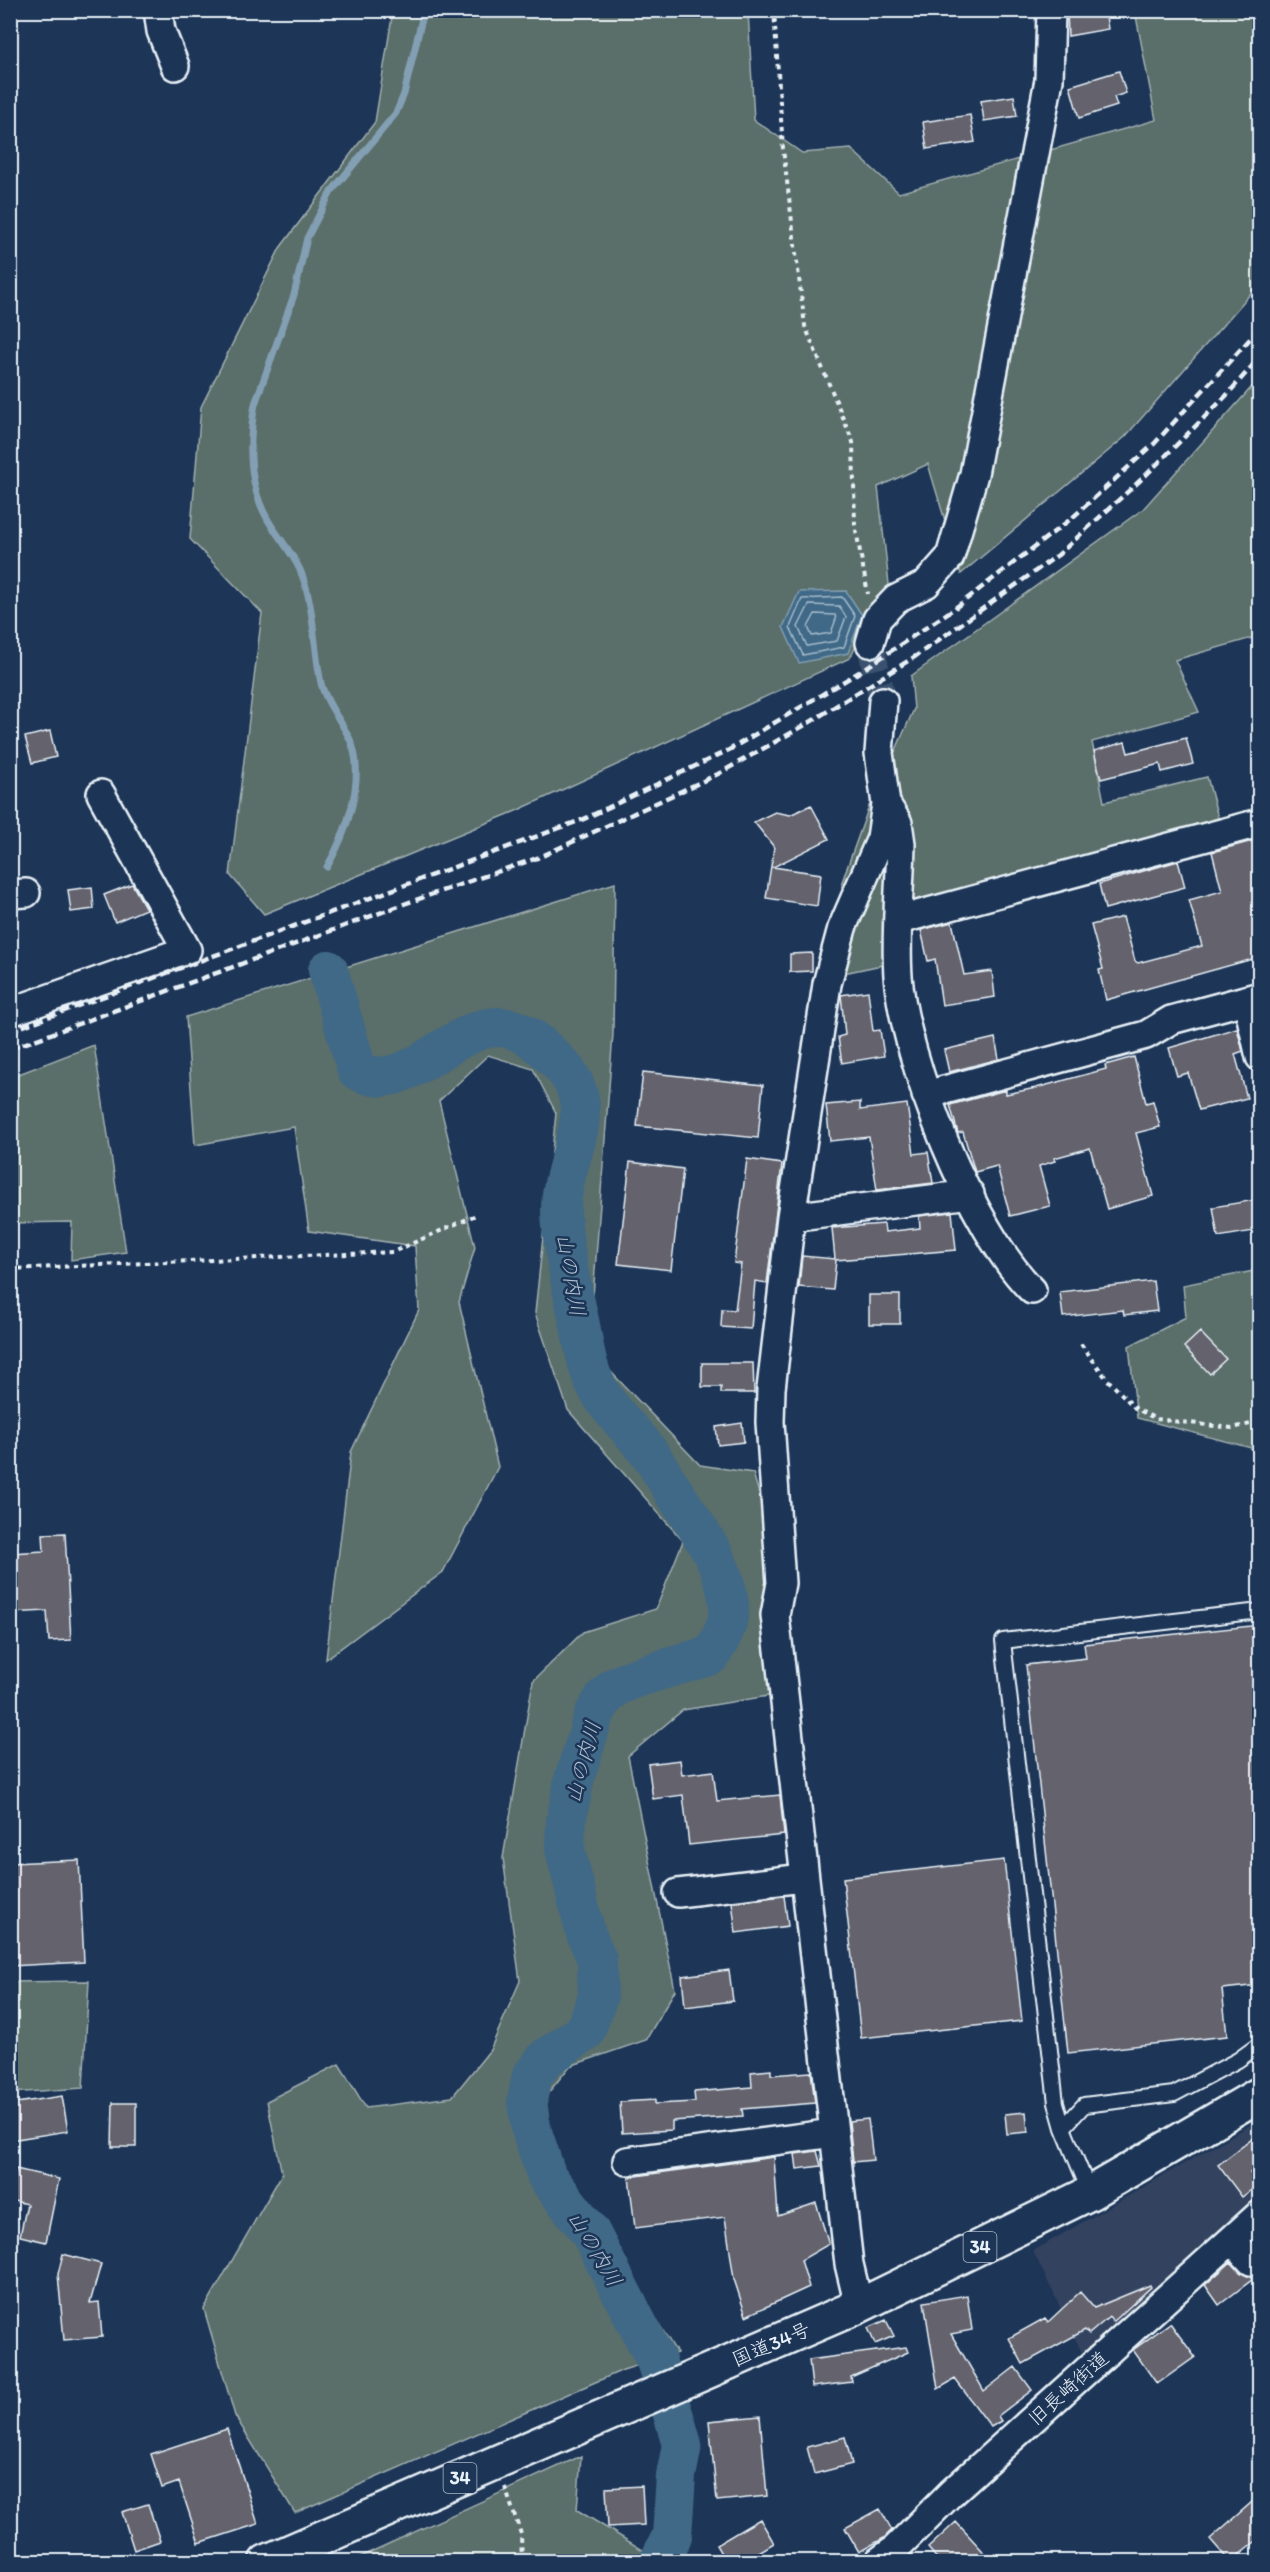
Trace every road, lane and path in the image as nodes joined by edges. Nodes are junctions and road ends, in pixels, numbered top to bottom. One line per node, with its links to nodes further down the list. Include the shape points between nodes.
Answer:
1 (158, 10): 4 (street, via 161,31)
2 (774, 10): 5 (path, via 783,149 805,326 853,442 855,525)
3 (1051, 10): 5 (street, via 1049,80 974,474 950,557 926,584 896,599)
4 (175, 66)
5 (874, 631)
6 (883, 701): 8 (street, via 879,753)
7 (101, 794): 12 (street, via 187,950)
8 (886, 804): 10 (street, via 898,823 901,844); 17 (street, via 881,838 842,928 827,984)
9 (1255, 824): 10 (street)
10 (899, 920): 14 (street, via 898,975 906,1030)
11 (1253, 998): 13 (street); 14 (street, via 1171,1020 1146,1035)
12 (10, 1012)
13 (1260, 1057)
14 (926, 1095): 15 (street)
15 (970, 1194): 17 (street); 19 (street, via 1019,1278)
16 (476, 1215): 18 (path, via 393,1252)
17 (791, 1217): 23 (street, via 770,1422 781,1583 775,1615)
18 (10, 1269)
19 (1032, 1290)
20 (1081, 1344): 21 (path, via 1135,1408 1156,1419 1232,1428)
21 (1260, 1422)
22 (1260, 1611): 27 (lane, via 1003,1641 1056,2103)
23 (803, 1878): 24 (street); 28 (street)
24 (678, 1893)
25 (1260, 2044): 27 (lane, via 1174,2094 1084,2104)
26 (1260, 2094): 30 (highway, 国道34号 / 34)
27 (1064, 2128): 30 (lane)
28 (833, 2133): 29 (street); 34 (street, via 849,2264)
29 (627, 2161)
30 (1090, 2193): 34 (highway, 国道34号 / 34)
31 (1260, 2214): 32 (street, 旧長崎街道)
32 (1232, 2240): 33 (street, via 1251,2261); 38 (street, 旧長崎街道)
33 (1260, 2262)
34 (859, 2306): 36 (highway, 国道34号 / 34)
35 (504, 2482): 37 (path, via 521,2534)
36 (266, 2562)
37 (522, 2562)
38 (878, 2562)

